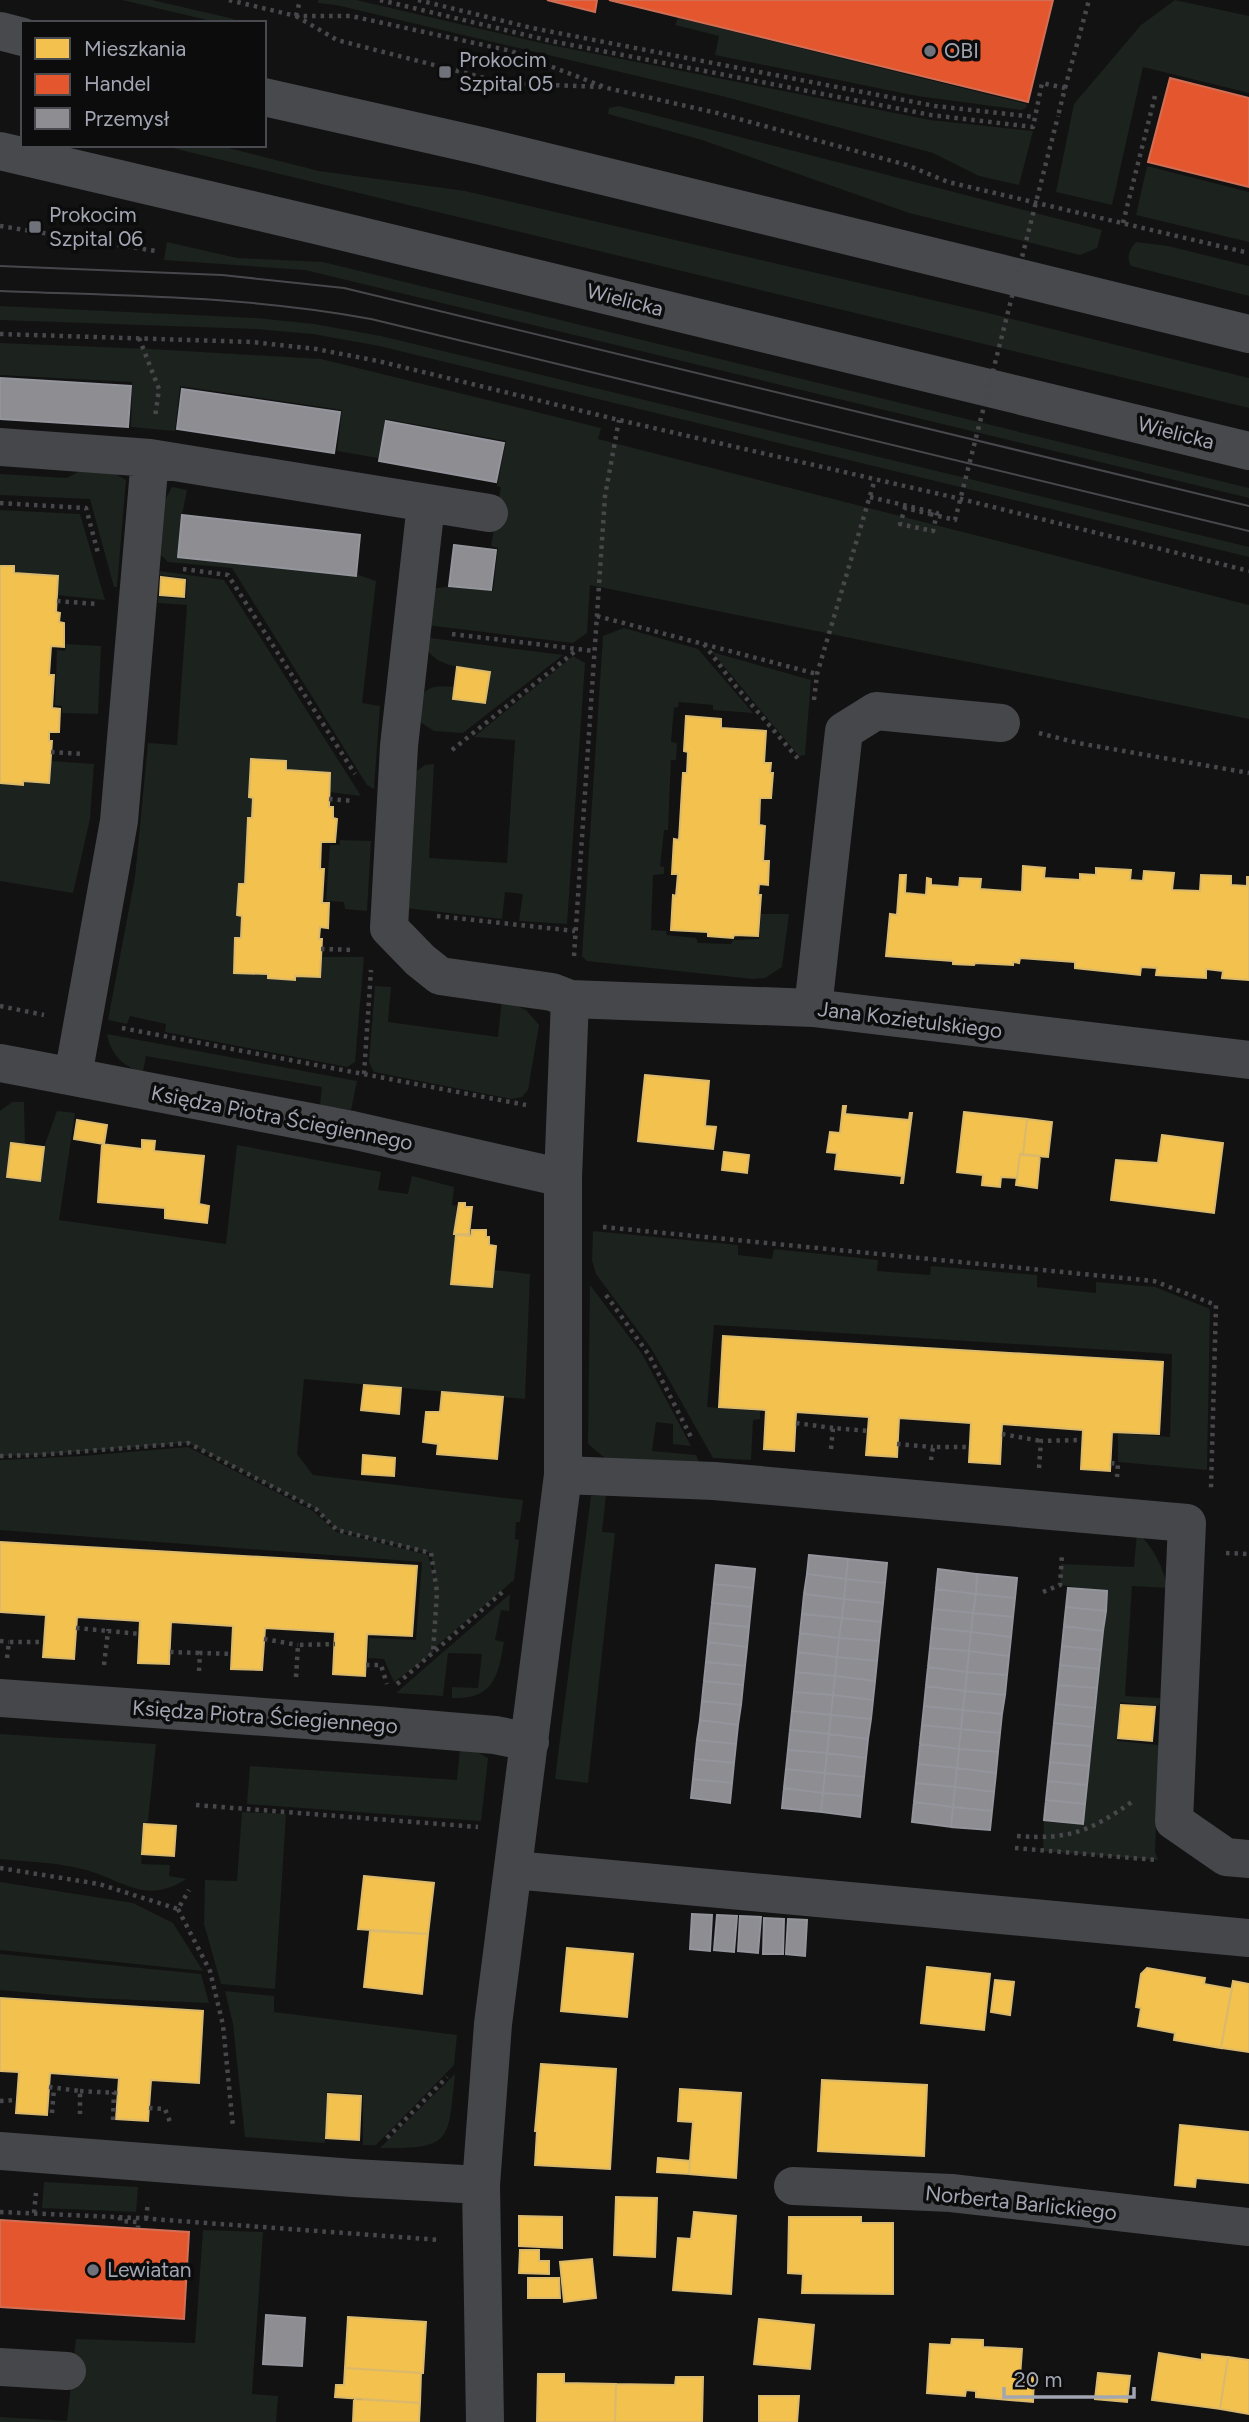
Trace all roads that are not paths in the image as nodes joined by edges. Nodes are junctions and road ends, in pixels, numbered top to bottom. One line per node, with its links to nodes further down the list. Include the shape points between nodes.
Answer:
1 (0, 31): 2 (main road)
2 (21, 36)
3 (266, 97): 5 (main road)
4 (0, 151): 8 (main road, Wielicka)
5 (1249, 334)
6 (152, 443): 7 (street); 9 (street); 16 (street, via 119,821)
7 (0, 447)
8 (1249, 451)
9 (426, 504): 10 (street); 12 (street, Jana Kozietulskiego, via 400,746 389,928 440,976 552,992)
10 (489, 513)
11 (1001, 723): 13 (street, via 876,711 844,731)
12 (570, 999): 13 (street, Jana Kozietulskiego); 17 (street)
13 (813, 1008): 14 (street, Jana Kozietulskiego)
14 (1249, 1060)
15 (0, 1063): 16 (street, Księdza Piotra Ściegiennego)
16 (73, 1076): 17 (street, Księdza Piotra Ściegiennego, via 352,1130)
17 (563, 1178): 18 (street)
18 (563, 1475): 20 (street); 21 (street, via 715,1481 1187,1523 1174,1821 1226,1857)
19 (4, 1680): 20 (street, Księdza Piotra Ściegiennego)
20 (530, 1742): 22 (street)
21 (1249, 1859)
22 (514, 1870): 23 (street); 25 (street, via 493,2024)
23 (1249, 1938)
24 (0, 2151): 25 (street)
25 (481, 2185): 30 (street)
26 (793, 2186): 27 (street, Norberta Barlickiego, via 951,2193)
27 (1249, 2227)
28 (0, 2367): 29 (street)
29 (67, 2371)
30 (485, 2422)

